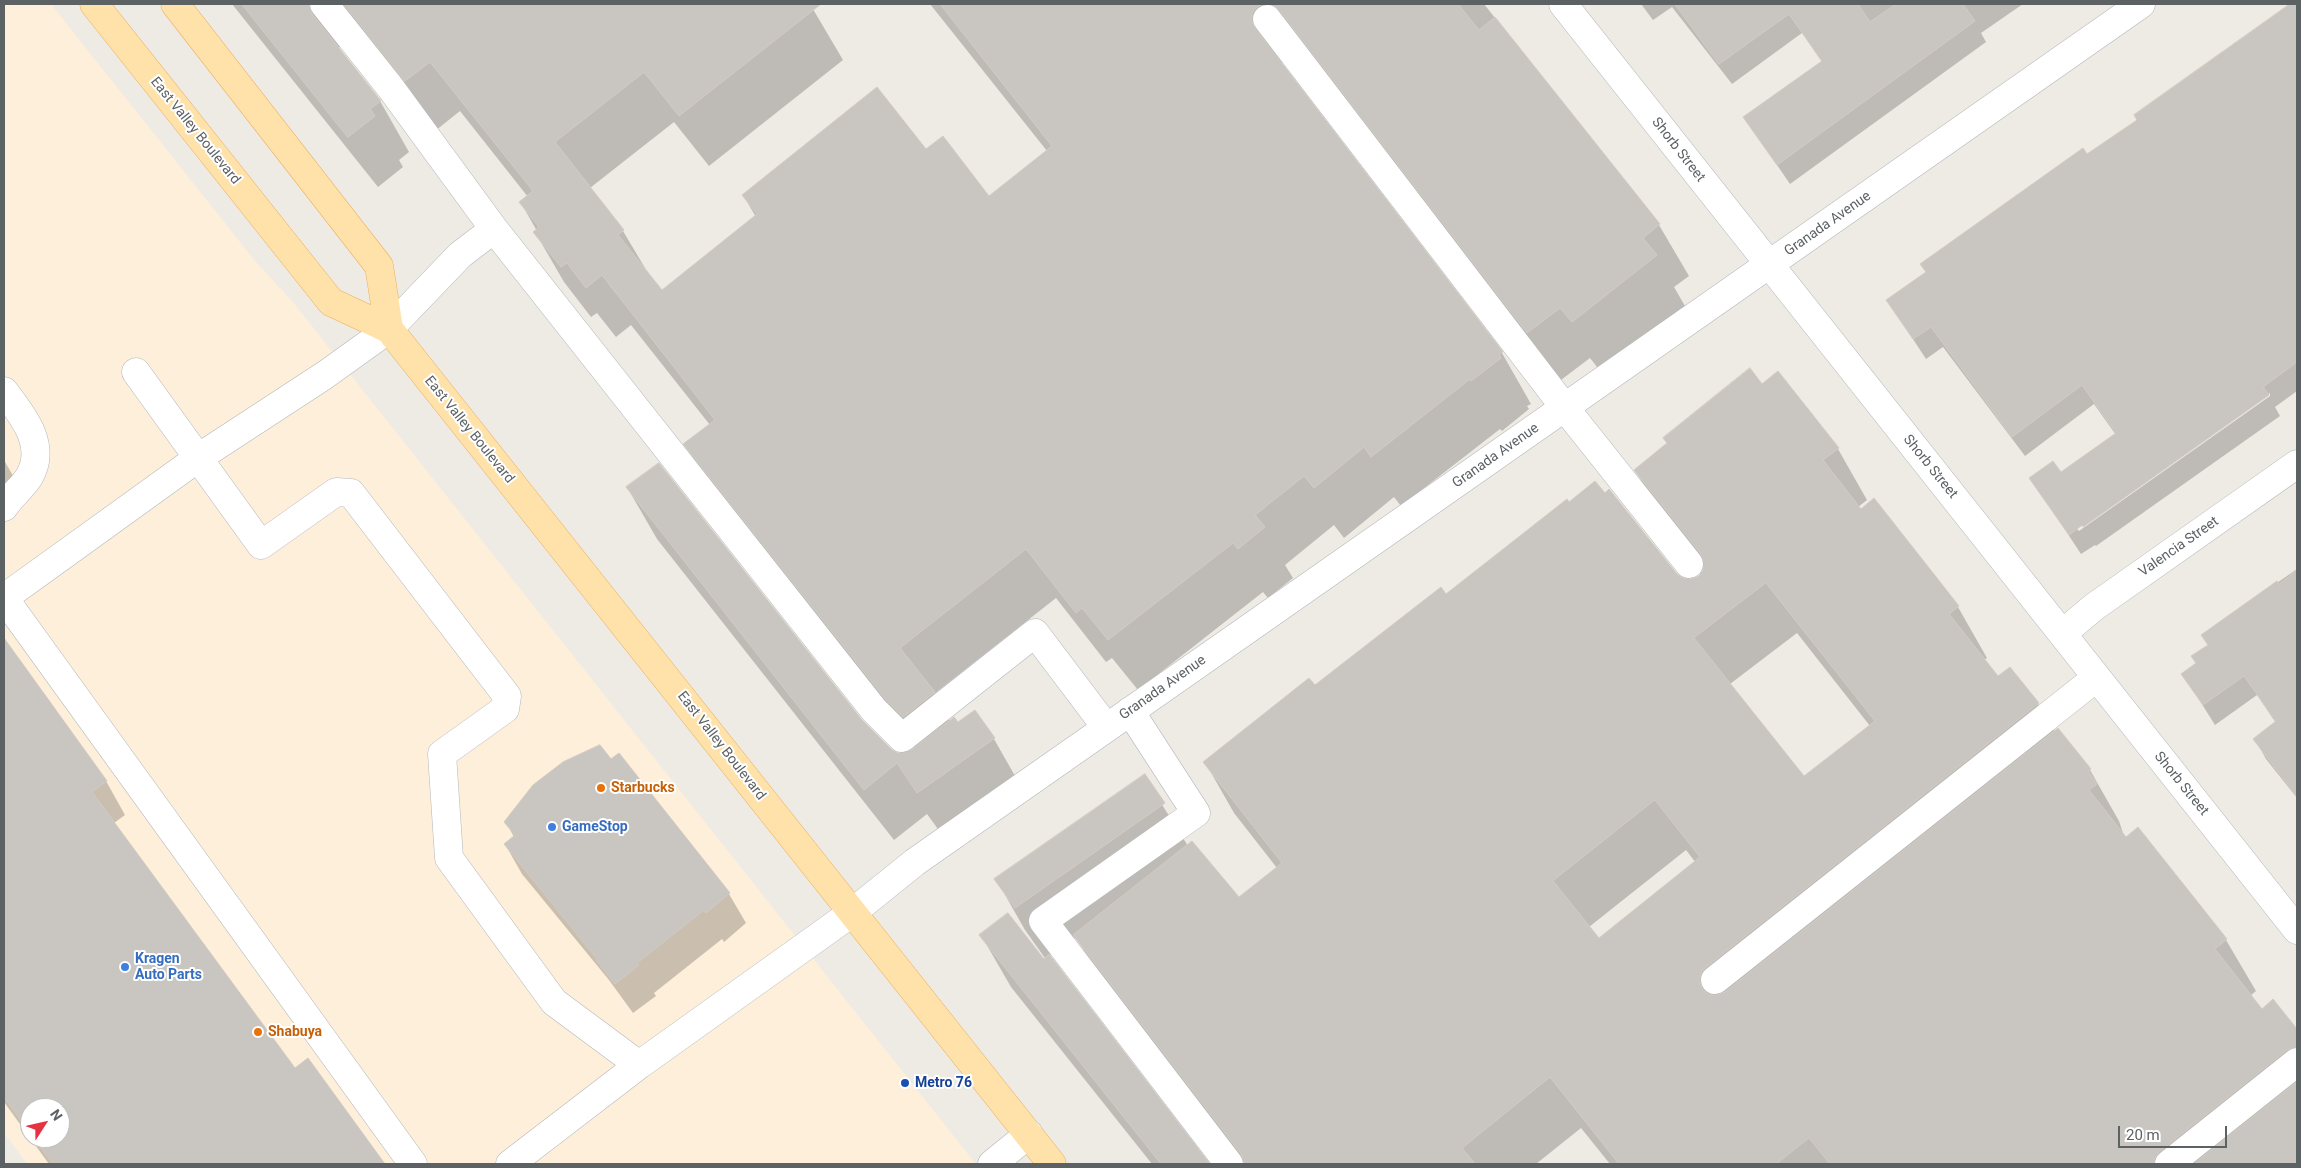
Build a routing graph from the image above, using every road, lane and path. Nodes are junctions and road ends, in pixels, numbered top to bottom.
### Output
1 (94, 4) edge
2 (175, 4) edge
3 (324, 4) edge
4 (1563, 4) edge
5 (2141, 4) edge
6 (1267, 19) dead end
7 (494, 229) junction
8 (1769, 264) junction
9 (389, 329) junction
10 (136, 372) dead end
11 (4, 391) edge
12 (1564, 408) junction
13 (198, 458) junction
14 (2297, 464) edge
15 (4, 507) edge
16 (1689, 564) dead end
17 (4, 598) edge
18 (2063, 633) junction
19 (2096, 678) junction
20 (1130, 711) junction
21 (1106, 727) junction
22 (853, 912) junction
23 (2297, 930) edge
24 (1715, 980) dead end
25 (2297, 1062) edge
26 (639, 1065) junction
27 (1029, 1134) junction
28 (412, 1164) edge
29 (510, 1164) edge
30 (992, 1164) edge
31 (1052, 1164) edge
32 (1229, 1164) edge
33 (2170, 1164) edge

1 - 9 main road, East Valley Boulevard
2 - 9 main road, East Valley Boulevard
3 - 7 street
4 - 8 street, Shorb Street
5 - 8 street, Granada Avenue
6 - 12 street
7 - 9 street
7 - 21 street
8 - 12 street, Granada Avenue
8 - 18 street, Shorb Street
9 - 13 street
9 - 22 main road, East Valley Boulevard
10 - 13 street
11 - 15 street
12 - 16 street
12 - 20 street, Granada Avenue
13 - 17 street
13 - 26 street
14 - 18 street, Valencia Street
17 - 28 street
18 - 19 street, Shorb Street
19 - 23 street, Shorb Street
19 - 24 street
20 - 21 street, Granada Avenue
20 - 32 street
21 - 22 street, Granada Avenue
22 - 26 street, Granada Avenue
22 - 27 main road, East Valley Boulevard
25 - 33 street
26 - 29 street, Granada Avenue
27 - 30 street
27 - 31 main road, East Valley Boulevard

